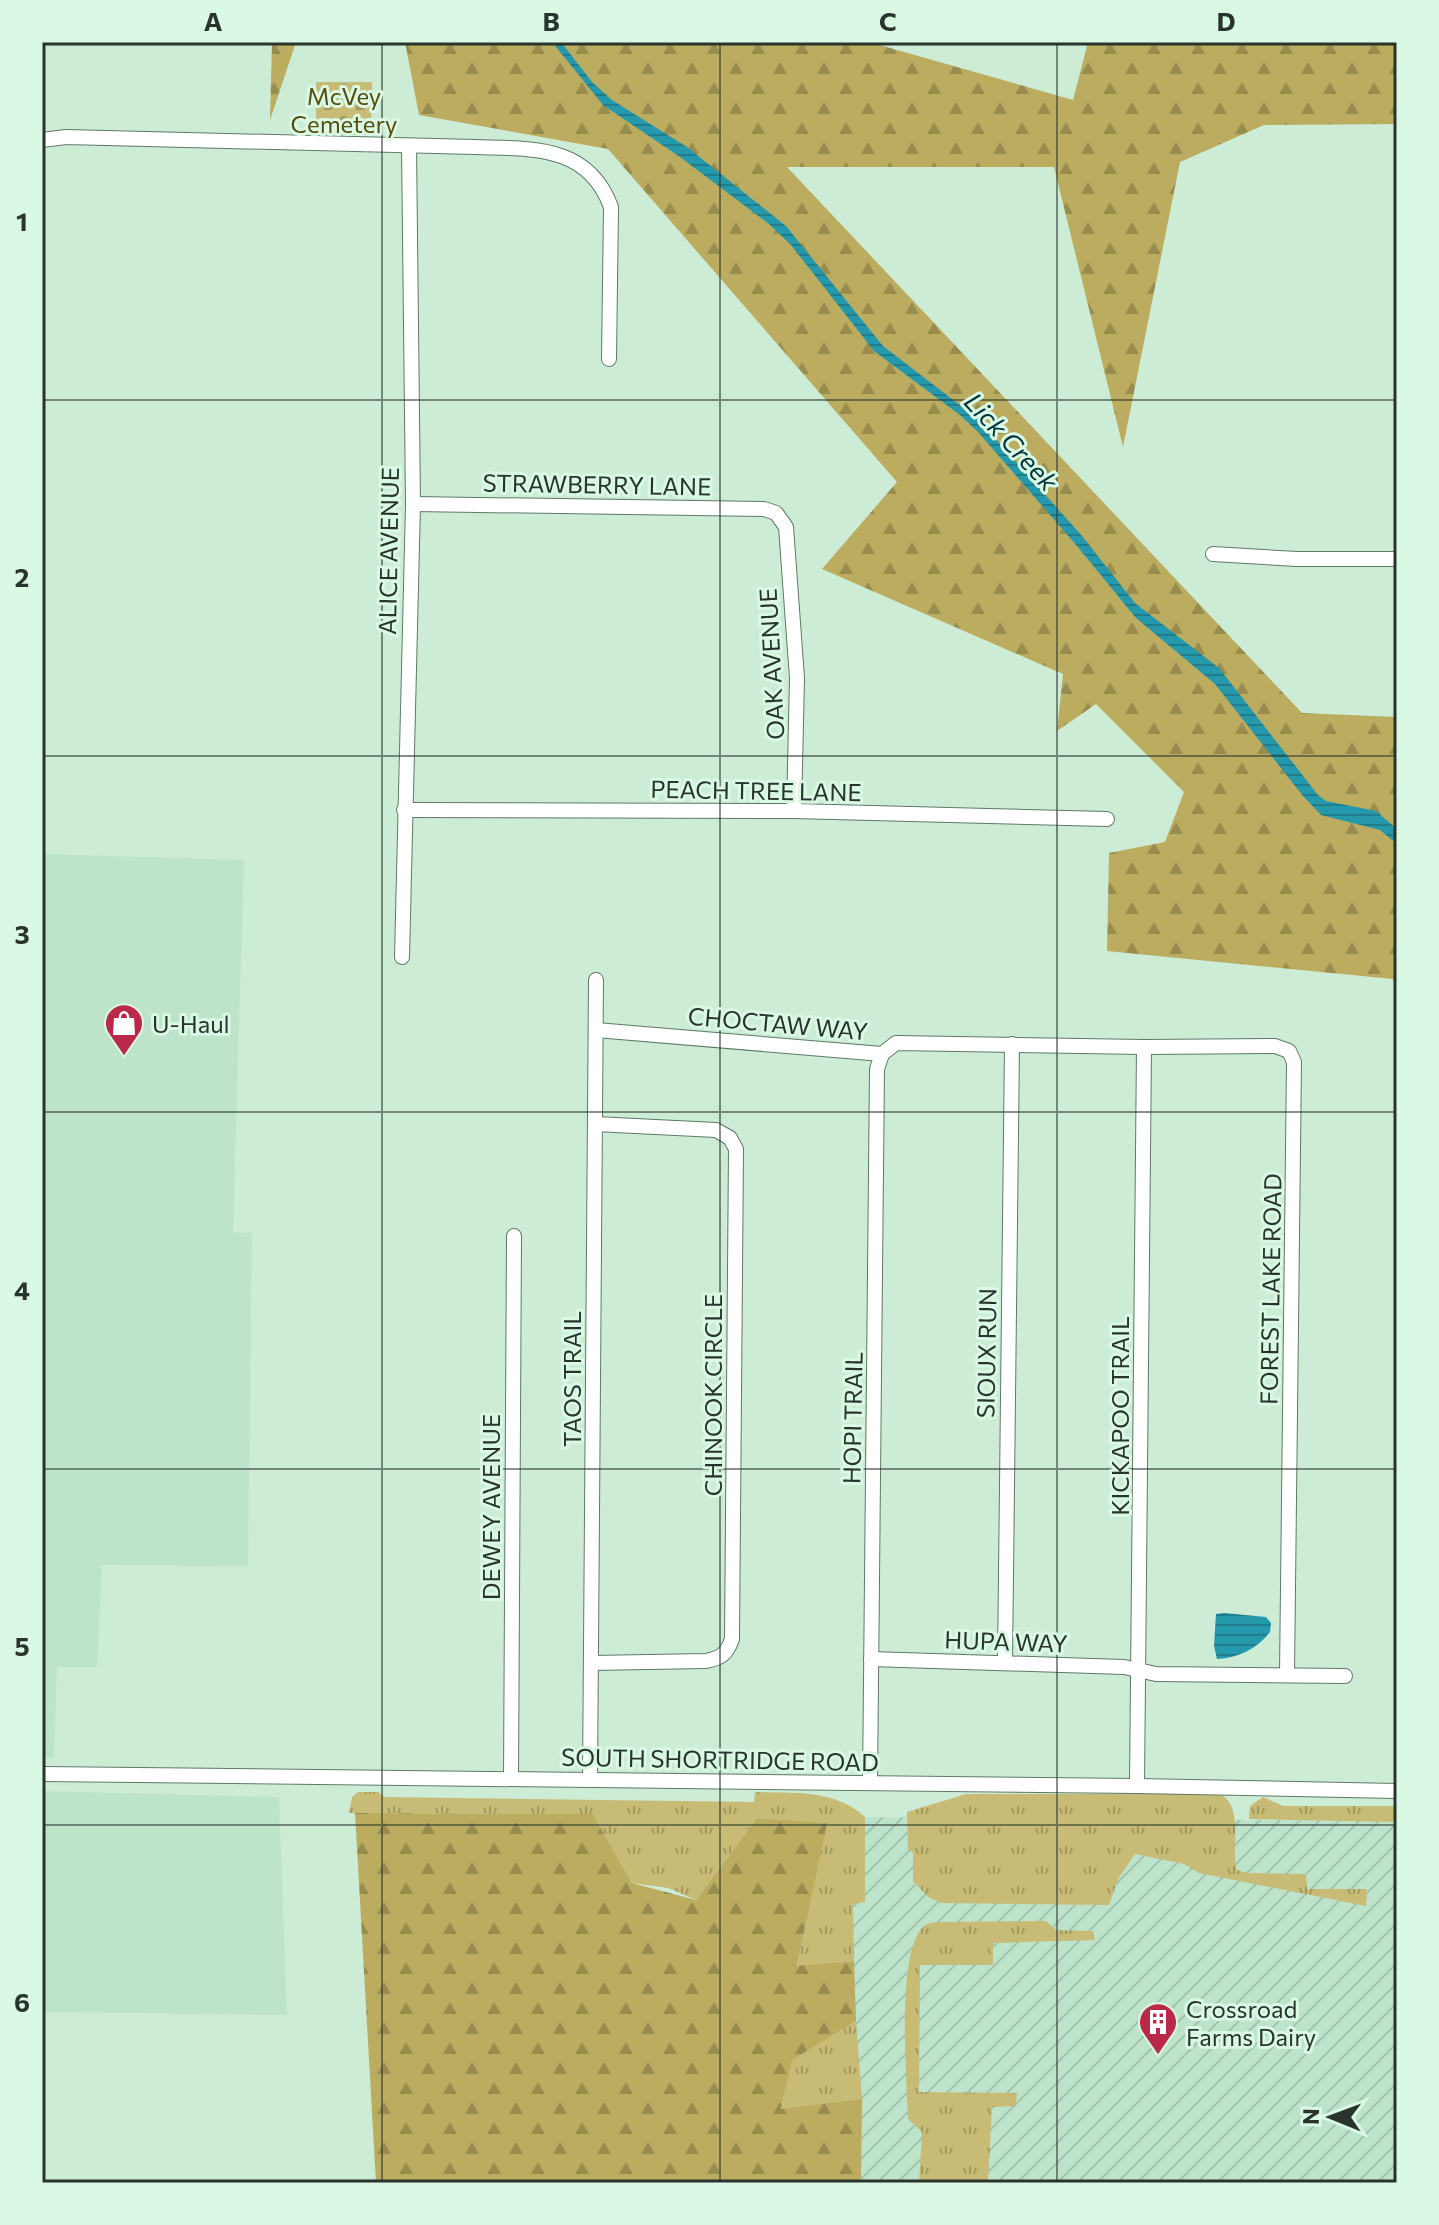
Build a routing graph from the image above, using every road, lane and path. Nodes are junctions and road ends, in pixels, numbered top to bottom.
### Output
1 (42, 140) edge
2 (409, 146) junction
3 (609, 359) dead end
4 (413, 504) junction
5 (779, 517) joint
6 (1213, 554) dead end
7 (1397, 559) edge
8 (404, 810) junction
9 (794, 811) junction
10 (1107, 819) dead end
11 (402, 957) dead end
12 (596, 980) dead end
13 (596, 1030) junction
14 (1012, 1044) junction
15 (1144, 1047) junction
16 (882, 1054) junction
17 (595, 1124) junction
18 (514, 1236) dead end
19 (871, 1659) junction
20 (591, 1663) junction
21 (1005, 1663) junction
22 (1138, 1671) junction
23 (1287, 1675) junction
24 (1345, 1676) dead end
25 (42, 1774) edge
26 (511, 1779) junction
27 (590, 1779) junction
28 (870, 1783) junction
29 (1137, 1786) junction
30 (1397, 1791) edge

1 - 2 street
2 - 3 street
2 - 4 street, ALICE AVENUE
4 - 5 street, STRAWBERRY LANE
4 - 8 street, ALICE AVENUE
5 - 9 street, OAK AVENUE
6 - 7 street
8 - 9 street, PEACH TREE LANE
8 - 11 street, ALICE AVENUE
9 - 10 street, PEACH TREE LANE
12 - 13 street, TAOS TRAIL
13 - 16 street, CHOCTAW WAY
13 - 17 street, TAOS TRAIL
14 - 15 street, CHOCTAW WAY
14 - 16 street, CHOCTAW WAY
14 - 21 street, SIOUX RUN
15 - 22 street, KICKAPOO TRAIL
15 - 23 street, FOREST LAKE ROAD
16 - 19 street, HOPI TRAIL
17 - 20 street, TAOS TRAIL
17 - 20 street, CHINOOK CIRCLE
18 - 26 street, DEWEY AVENUE
19 - 21 street, HUPA WAY
19 - 28 street, HOPI TRAIL
20 - 27 street, TAOS TRAIL
21 - 22 street, HUPA WAY
22 - 23 street
22 - 29 street, KICKAPOO TRAIL
23 - 24 street
25 - 26 street, SOUTH SHORTRIDGE ROAD
26 - 27 street, SOUTH SHORTRIDGE ROAD
27 - 28 street, SOUTH SHORTRIDGE ROAD
28 - 29 street, SOUTH SHORTRIDGE ROAD
29 - 30 street, SOUTH SHORTRIDGE ROAD

